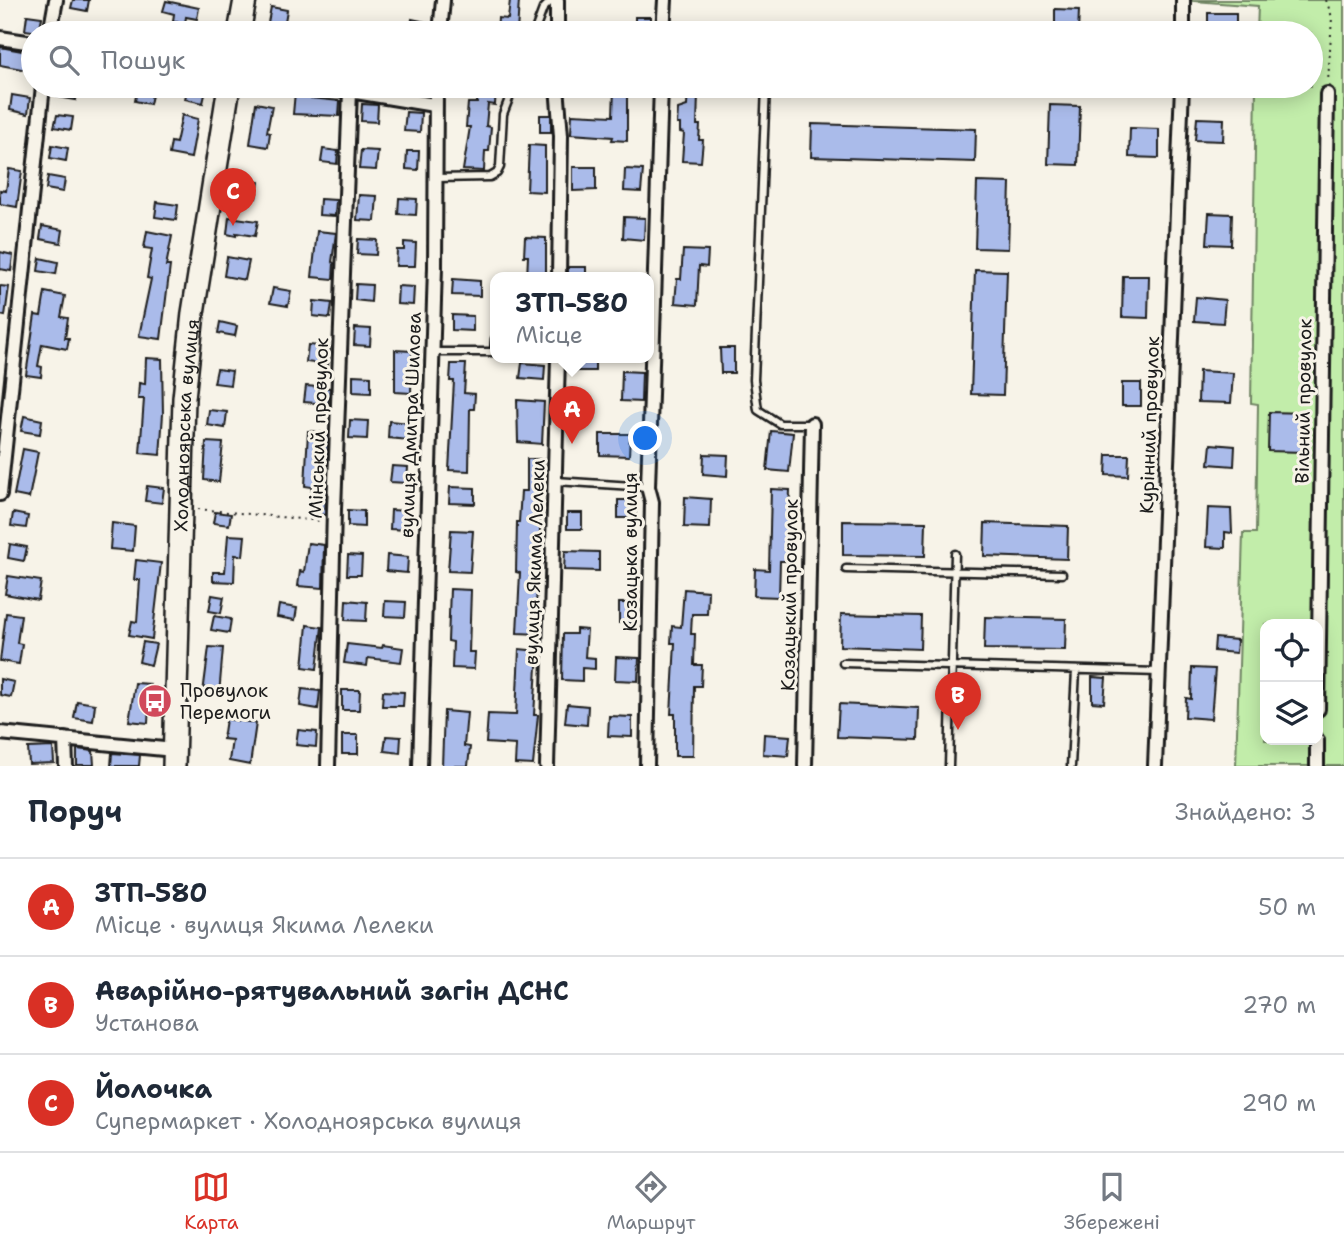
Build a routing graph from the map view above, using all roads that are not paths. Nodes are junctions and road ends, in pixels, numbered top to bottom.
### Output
1 (56, 0) edge
2 (245, 0) edge
3 (443, 0) edge
4 (554, 0) edge
5 (665, 0) edge
6 (1183, 0) edge
7 (52, 21) edge
8 (241, 21) edge
9 (441, 21) edge
10 (539, 21) edge
11 (556, 21) edge
12 (664, 21) edge
13 (1183, 21) edge
14 (0, 38) edge
15 (21, 41) edge
16 (1327, 94) road end
17 (42, 98) edge
18 (227, 98) edge
19 (350, 98) edge
20 (392, 98) edge
21 (435, 98) edge
22 (509, 98) edge
23 (558, 98) edge
24 (661, 98) edge
25 (766, 98) edge
26 (1182, 98) edge
27 (434, 105) junction
28 (435, 178) junction
29 (559, 272) edge
30 (654, 302) edge
31 (432, 352) junction
32 (490, 352) edge
33 (558, 363) edge
34 (652, 363) edge
35 (812, 424) joint
36 (556, 481) junction
37 (648, 487) junction
38 (0, 494) edge
39 (955, 554) dead end
40 (846, 569) dead end
41 (954, 572) junction
42 (1062, 574) dead end
43 (842, 663) dead end
44 (953, 667) junction
45 (1076, 671) junction
46 (1159, 672) junction
47 (1318, 682) edge
48 (0, 733) edge
49 (65, 739) junction
50 (1317, 745) edge
51 (174, 758) edge
52 (66, 766) edge
53 (328, 766) edge
54 (420, 766) edge
55 (547, 766) edge
56 (647, 766) edge
57 (805, 766) edge
58 (949, 766) edge
59 (1071, 766) edge
60 (1155, 766) edge
61 (1317, 766) edge

1 - 7 street
2 - 8 main road
3 - 9 street
4 - 10 lane
4 - 11 street
5 - 12 street
6 - 13 street
14 - 15 street
16 - 47 street, Вільний провулок
17 - 38 street
18 - 51 main road, Холодноярська вулиця
19 - 53 street, Мінський провулок
20 - 27 street
21 - 27 street, вулиця Дмитра Шилова
22 - 28 lane
23 - 29 street
24 - 30 street, Козацька вулиця
25 - 35 lane
26 - 46 street, Курінний провулок
27 - 28 street, вулиця Дмитра Шилова
28 - 31 street, вулиця Дмитра Шилова
31 - 32 lane
31 - 54 street, вулиця Дмитра Шилова
33 - 36 street, вулиця Якима Лелеки
34 - 37 street, Козацька вулиця
35 - 57 street, Козацький провулок
36 - 37 lane
36 - 55 street, вулиця Якима Лелеки
37 - 56 street, Козацька вулиця
39 - 41 lane
40 - 41 lane
41 - 42 lane
41 - 44 lane
43 - 44 lane
44 - 45 lane
44 - 58 lane
45 - 46 lane
45 - 59 lane
46 - 60 street, Курінний провулок
48 - 49 street
49 - 51 street
49 - 52 street
50 - 61 street

